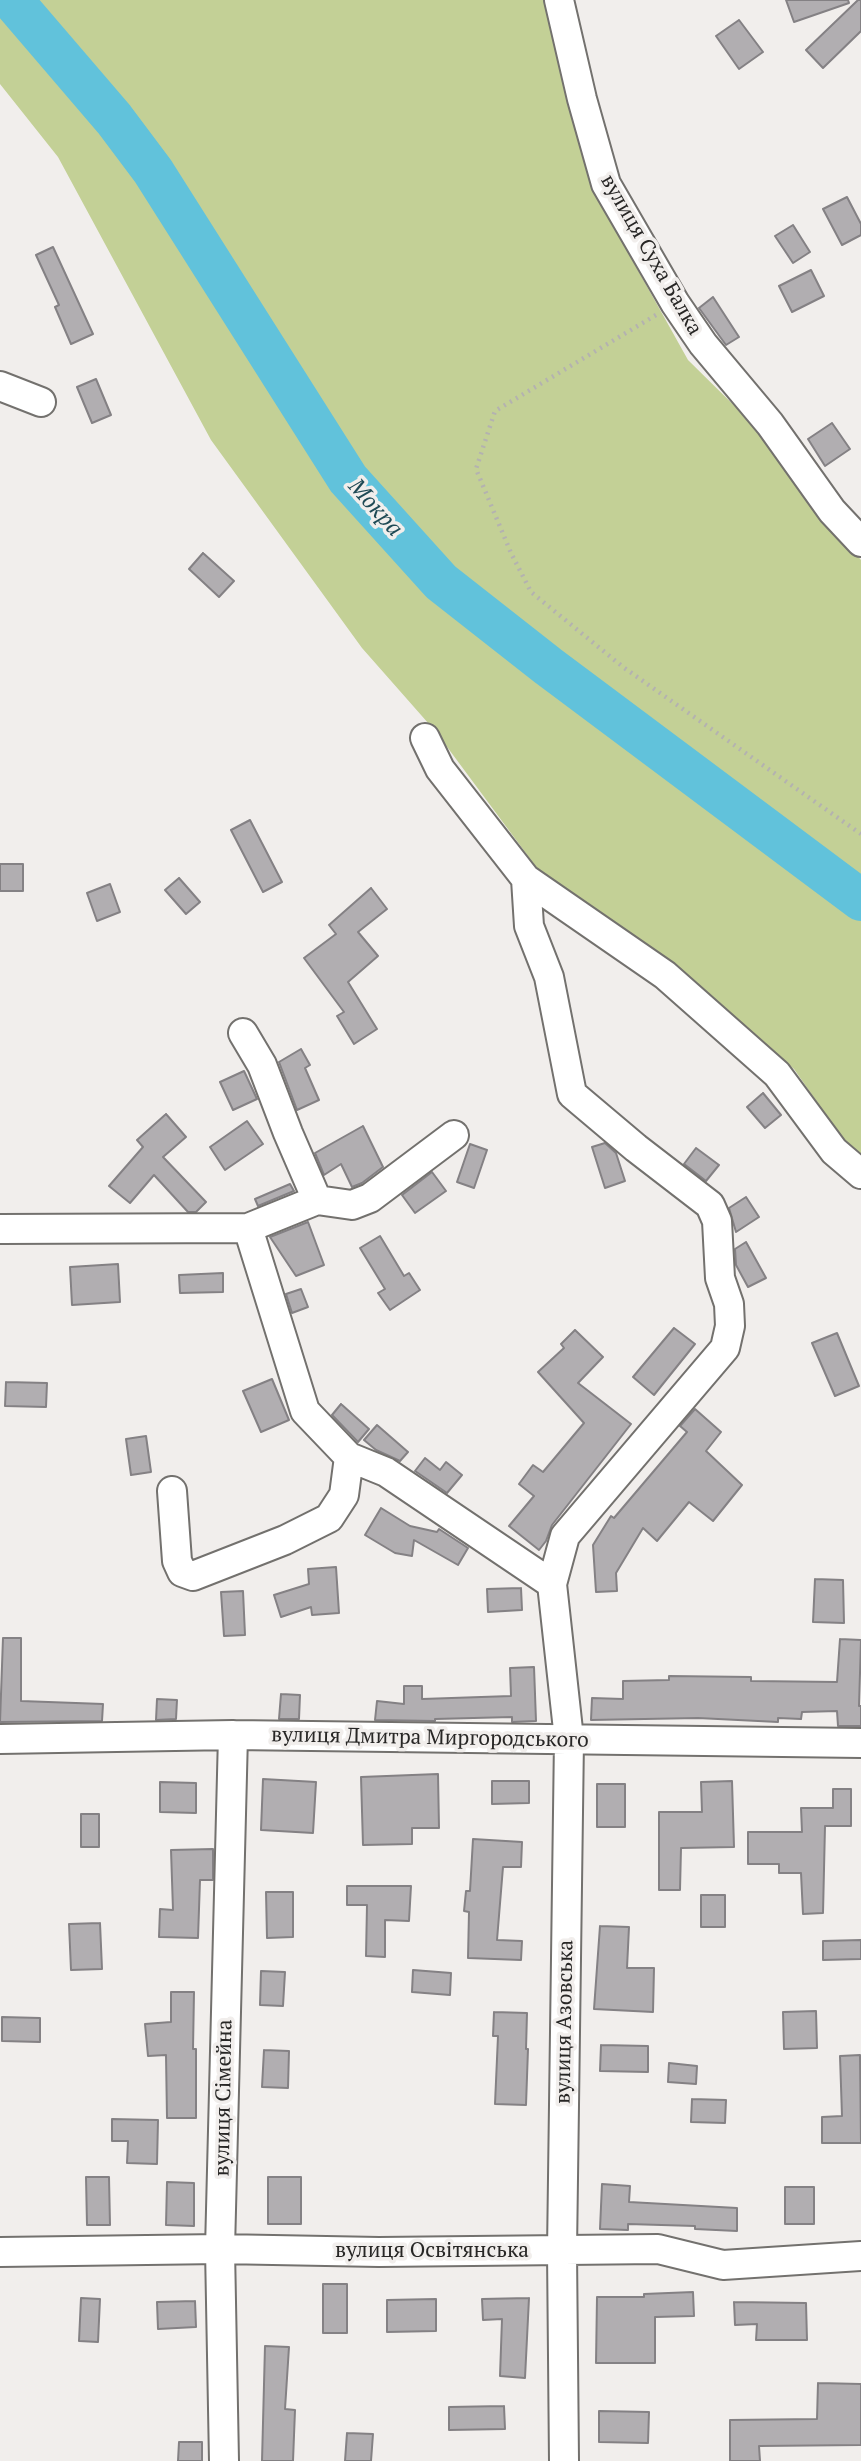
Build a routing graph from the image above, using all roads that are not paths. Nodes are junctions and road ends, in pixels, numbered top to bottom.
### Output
1 (559, 0) edge
2 (0, 386) edge
3 (41, 402) dead end
4 (861, 542) edge
5 (425, 738) dead end
6 (526, 879) junction
7 (243, 1033) dead end
8 (454, 1135) dead end
9 (861, 1174) edge
10 (317, 1200) junction
11 (248, 1228) junction
12 (0, 1229) edge
13 (349, 1457) junction
14 (172, 1491) dead end
15 (552, 1584) junction
16 (233, 1735) junction
17 (0, 1739) edge
18 (569, 1739) junction
19 (861, 1743) edge
20 (220, 2249) junction
21 (562, 2251) junction
22 (0, 2252) edge
23 (861, 2256) edge
24 (224, 2461) edge
25 (564, 2461) edge

1 - 4 street, вулиця Суха Балка
2 - 3 street
5 - 6 street
6 - 9 street
6 - 15 street
7 - 10 street
8 - 10 street
10 - 11 street
11 - 12 street
11 - 13 street
13 - 14 street
13 - 15 street
15 - 18 street, вулиця Азовська
16 - 17 street, вулиця Дмитра Миргородського
16 - 18 street, вулиця Дмитра Миргородського
16 - 20 street, вулиця Сімейна
18 - 19 street, вулиця Дмитра Миргородського
18 - 21 street, вулиця Азовська
20 - 21 street, вулиця Освітянська
20 - 22 street, вулиця Освітянська
20 - 24 street, вулиця Сімейна
21 - 23 street, вулиця Освітянська
21 - 25 street, вулиця Азовська

